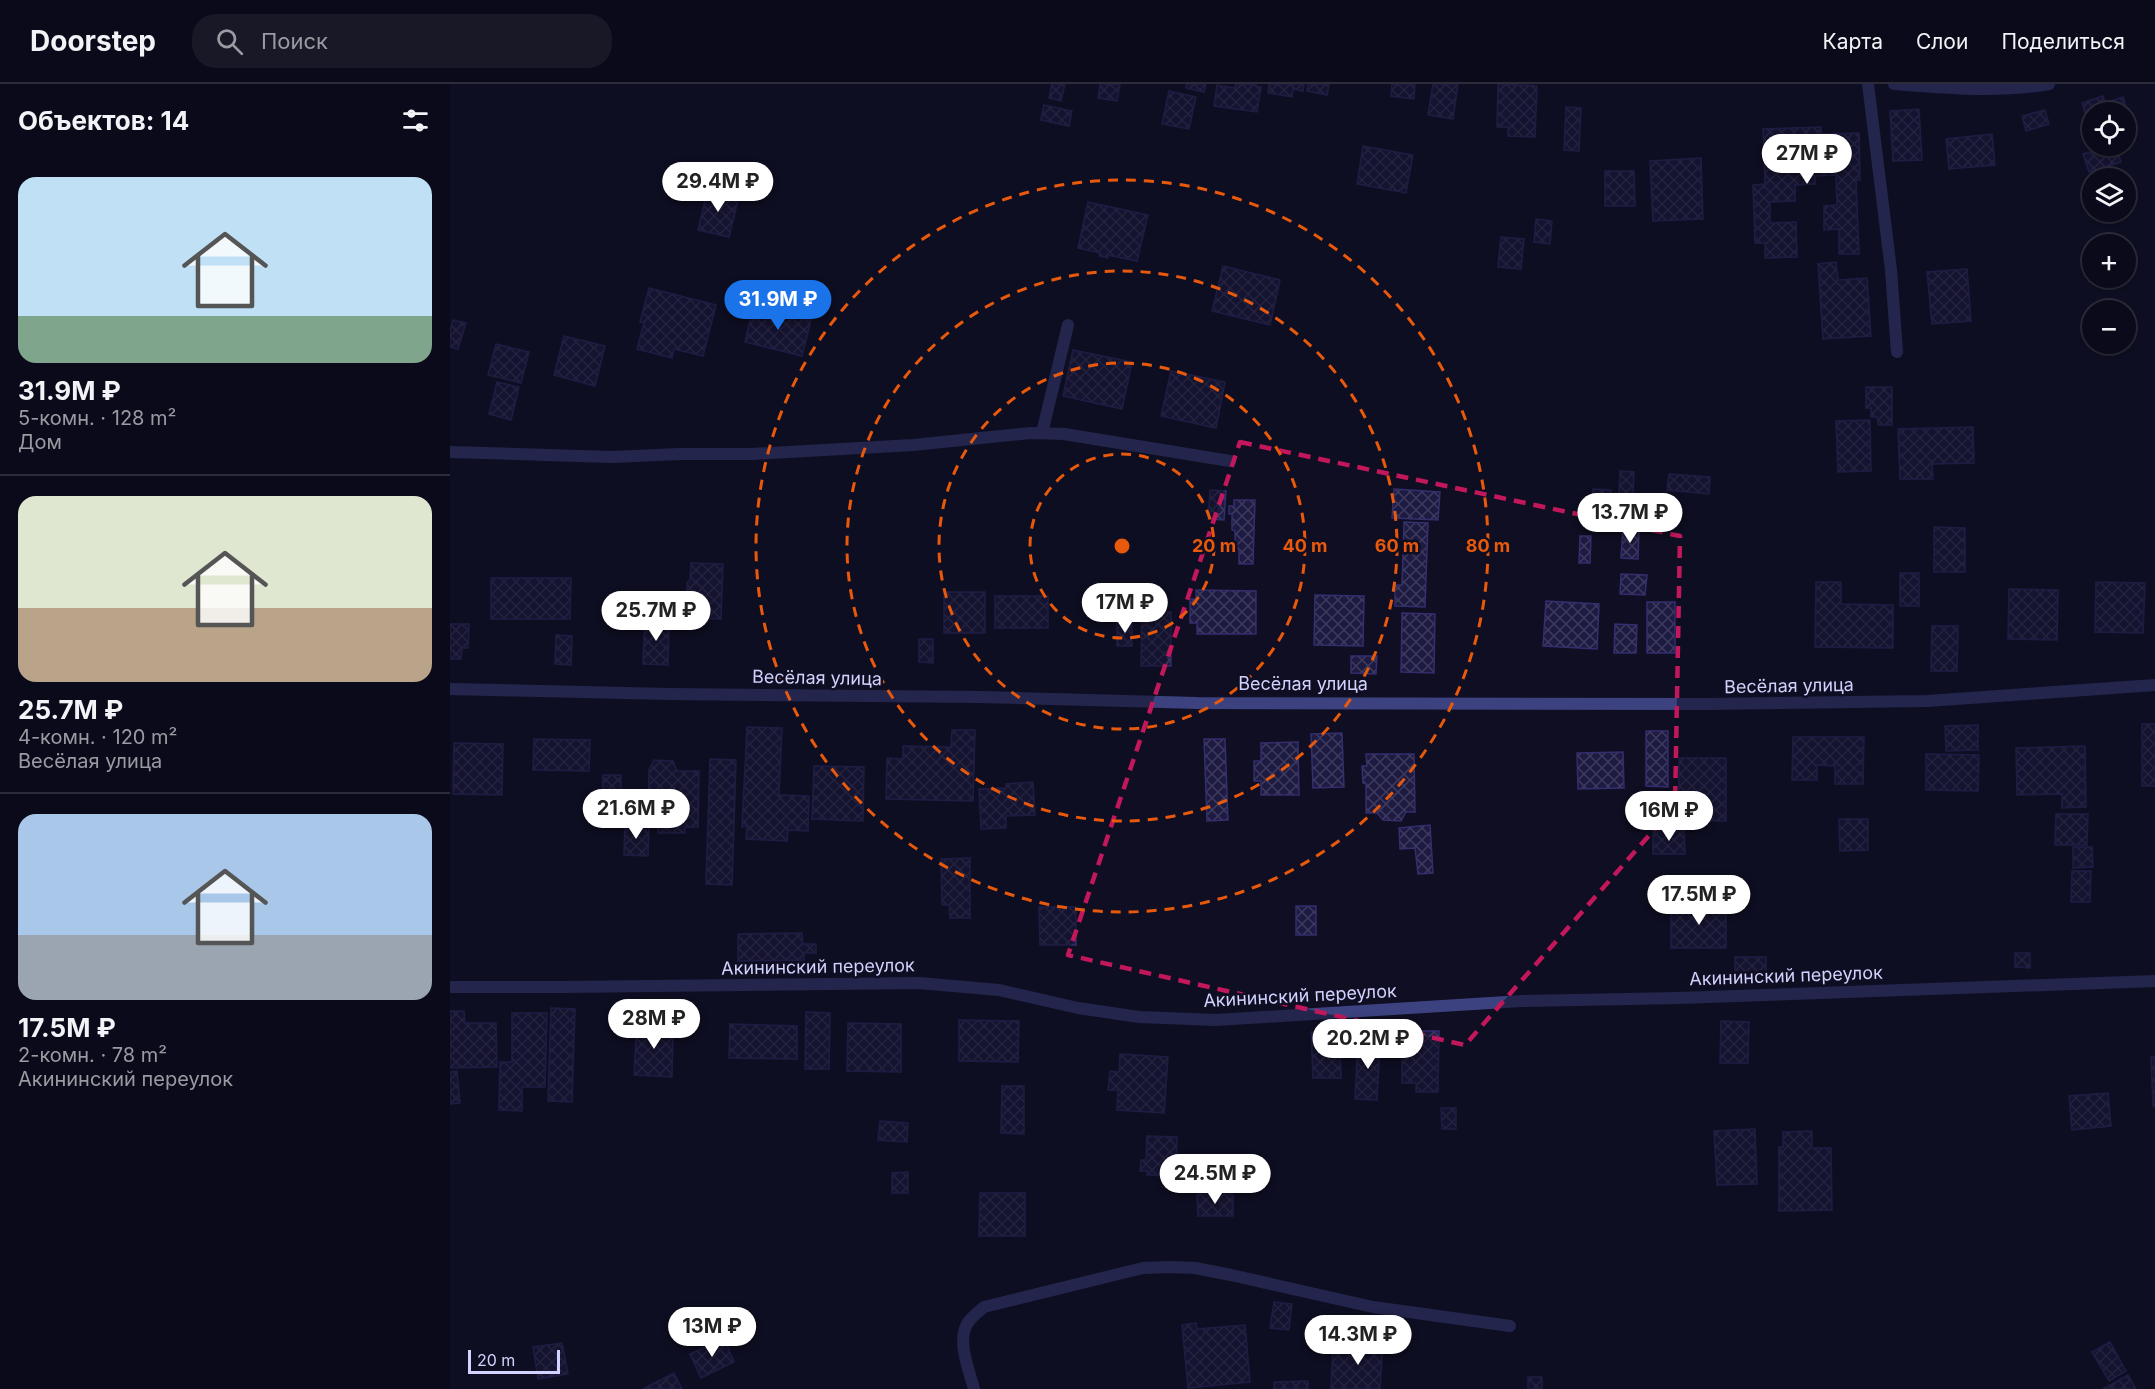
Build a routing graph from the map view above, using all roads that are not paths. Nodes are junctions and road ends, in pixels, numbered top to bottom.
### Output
1 (1868, 84) edge
2 (1894, 84) edge
3 (2049, 84) edge
4 (1068, 325) dead end
5 (1898, 352) dead end
6 (1042, 433) junction
7 (450, 452) edge
8 (1230, 460) dead end
9 (2155, 685) edge
10 (450, 689) edge
11 (2155, 981) edge
12 (450, 987) edge
13 (1510, 1326) dead end
14 (974, 1389) edge

1 - 5 street
2 - 3 street
4 - 6 street
6 - 7 street
6 - 8 street
9 - 10 street, Весёлая улица
11 - 12 street, Акининский переулок
13 - 14 street

